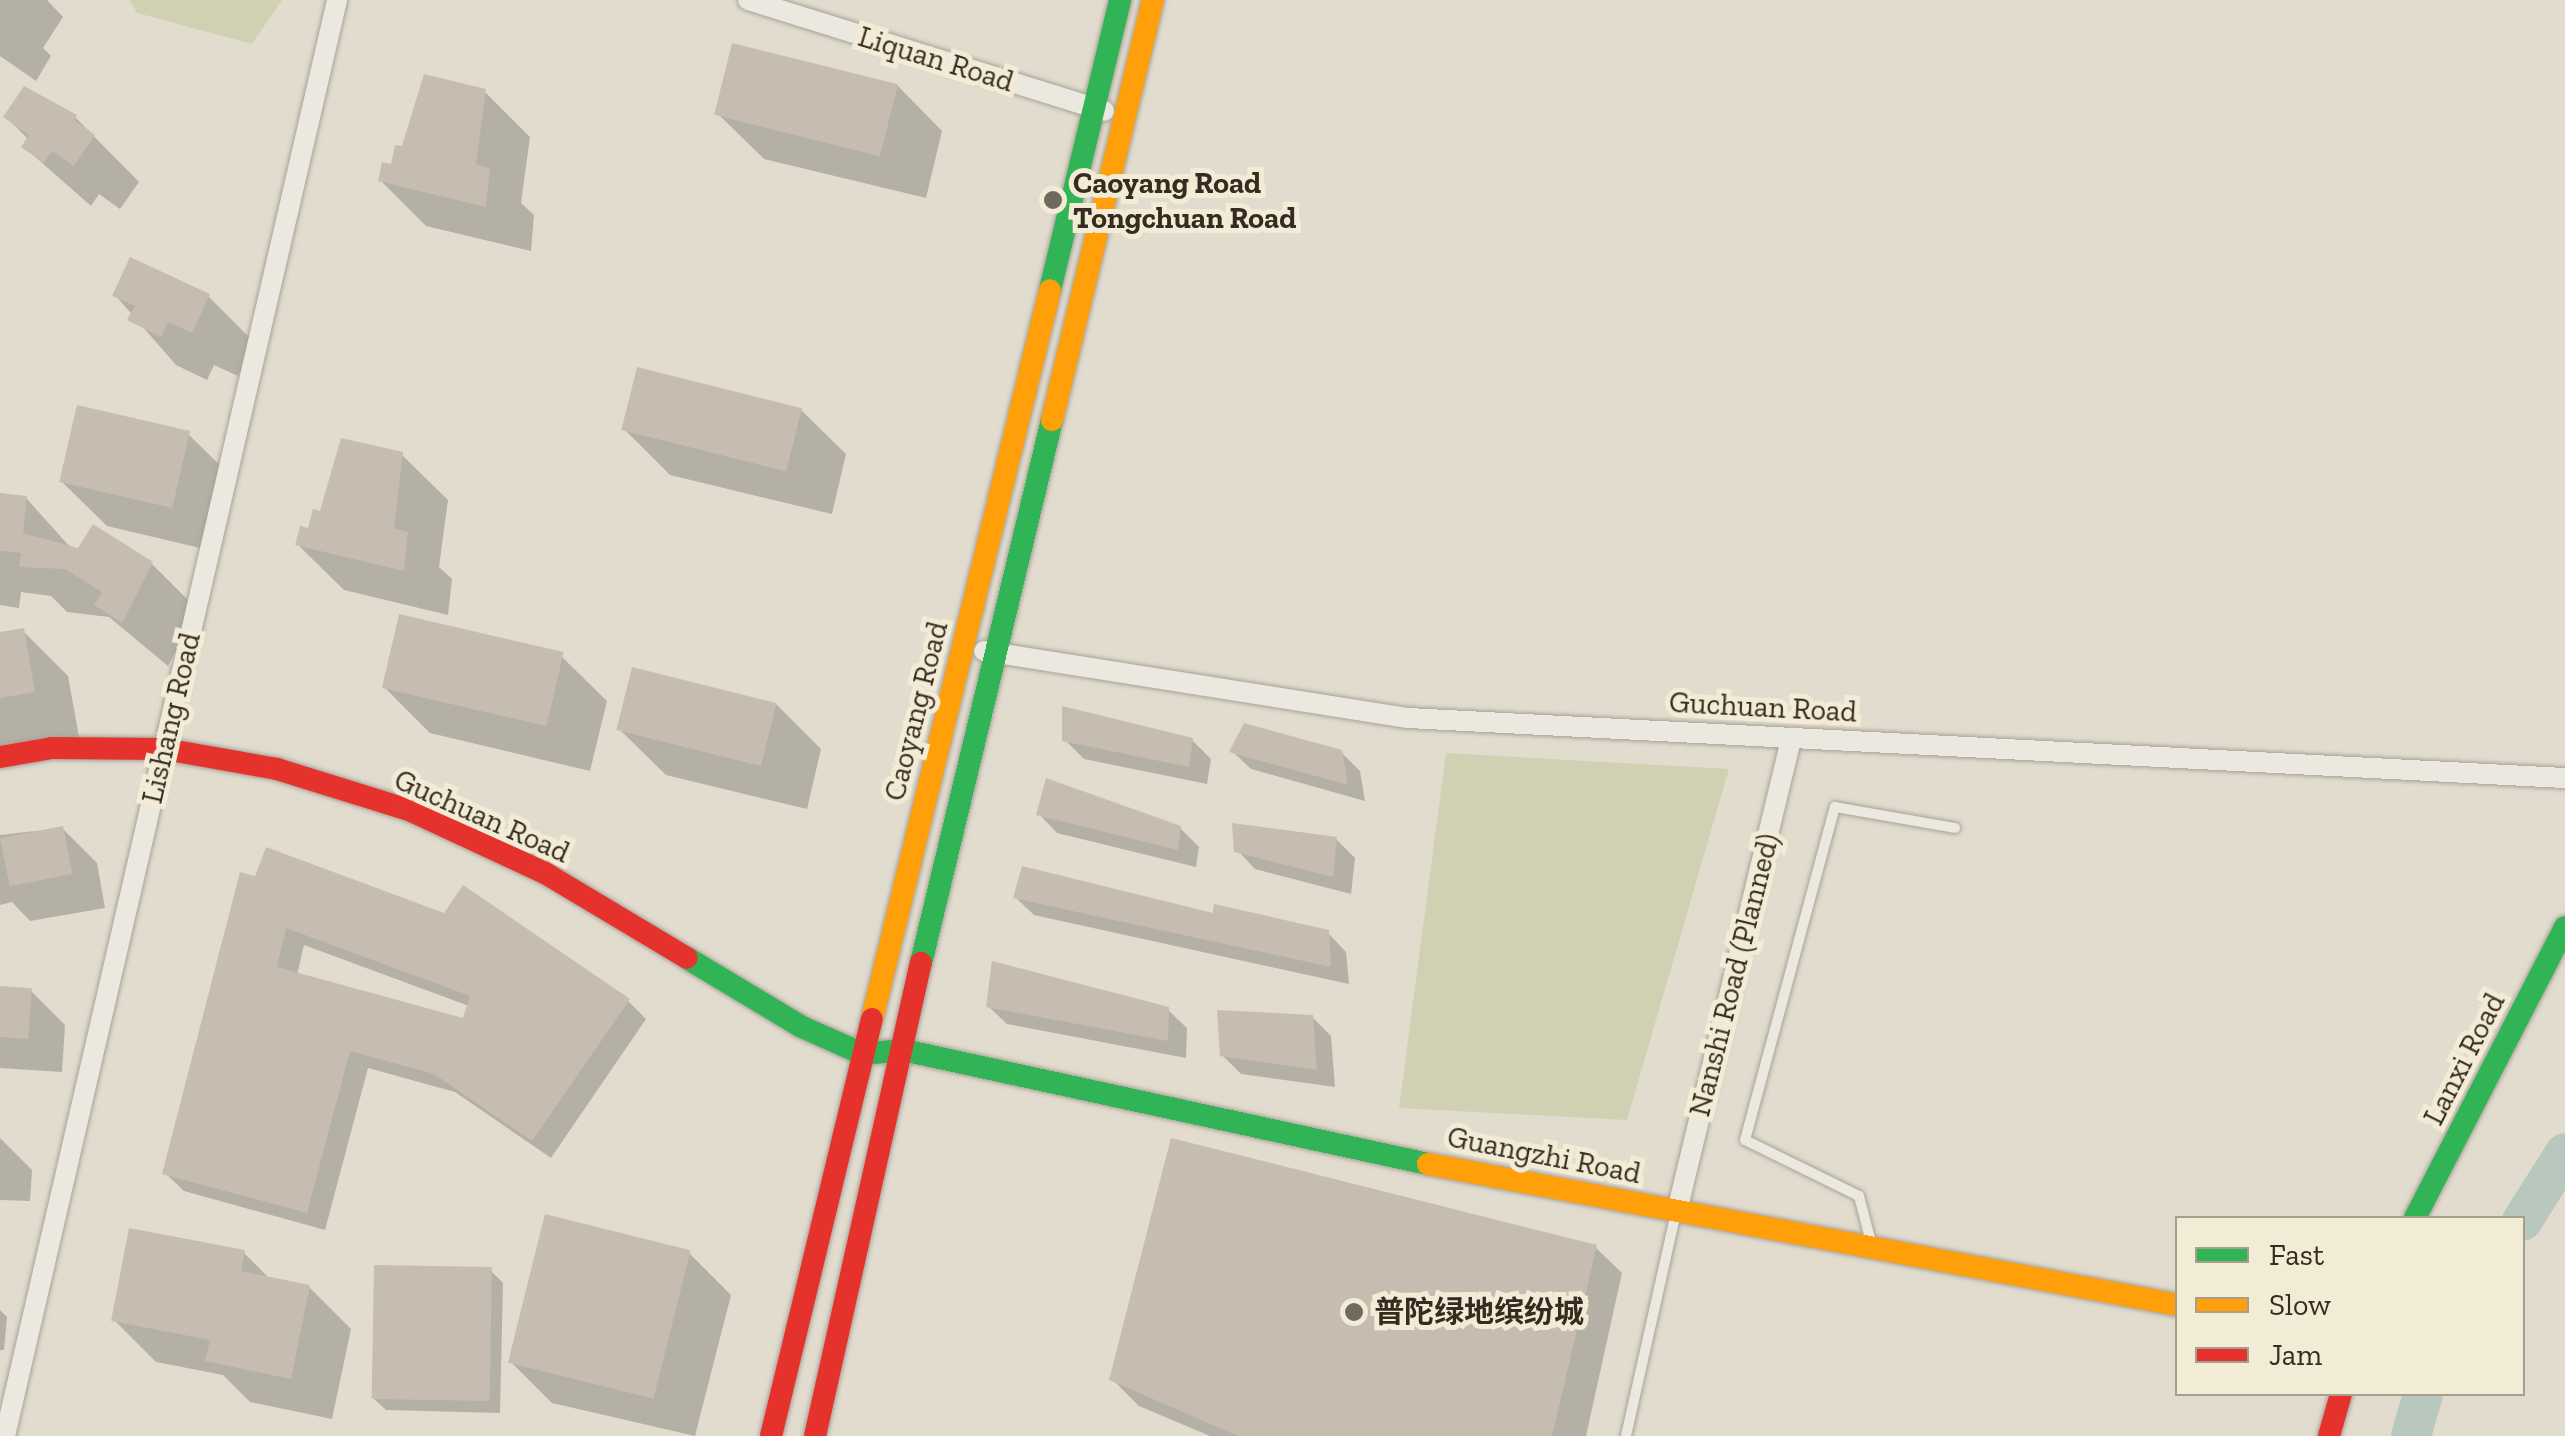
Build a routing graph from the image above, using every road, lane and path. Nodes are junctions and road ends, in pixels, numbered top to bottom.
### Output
1 (336, 0) edge
2 (748, 0) edge
3 (1120, 0) edge
4 (1153, 0) edge
5 (1094, 108) junction
6 (1125, 116) junction
7 (962, 647) junction
8 (994, 654) junction
9 (1791, 738) junction
10 (164, 749) junction
11 (0, 757) edge
12 (2565, 778) edge
13 (1955, 828) dead end
14 (2565, 927) edge
15 (902, 1050) junction
16 (864, 1054) junction
17 (1676, 1211) junction
18 (2417, 1216) edge
19 (1872, 1247) junction
20 (2175, 1304) edge
21 (2339, 1396) edge
22 (5, 1436) edge
23 (771, 1436) edge
24 (815, 1436) edge
25 (1626, 1436) edge
26 (2329, 1436) edge

1 - 10 street, Lishang Road
2 - 5 street, Liquan Road
3 - 5 main road, Caoyang Road
4 - 6 main road, Caoyang Road
5 - 6 street, Liquan Road
5 - 7 main road, Caoyang Road
6 - 8 main road, Caoyang Road
7 - 8 street, Guchuan Road
7 - 16 main road, Caoyang Road
8 - 9 street, Guchuan Road
8 - 15 main road, Caoyang Road
9 - 12 street, Guchuan Road
9 - 17 street, Nanshi Road (Planned)
10 - 11 main road, Guchuan Road
10 - 16 main road, Guchuan Road
10 - 22 street, Lishang Road
13 - 19 lane
14 - 18 main road, Lanxi Road
15 - 16 main road, Guchuan Road
15 - 17 main road, Guangzhi Road
15 - 24 main road, Caoyang Road
16 - 23 main road, Caoyang Road
17 - 19 main road, Guangzhi Road
17 - 25 lane
19 - 20 main road, Guangzhi Road
21 - 26 main road

